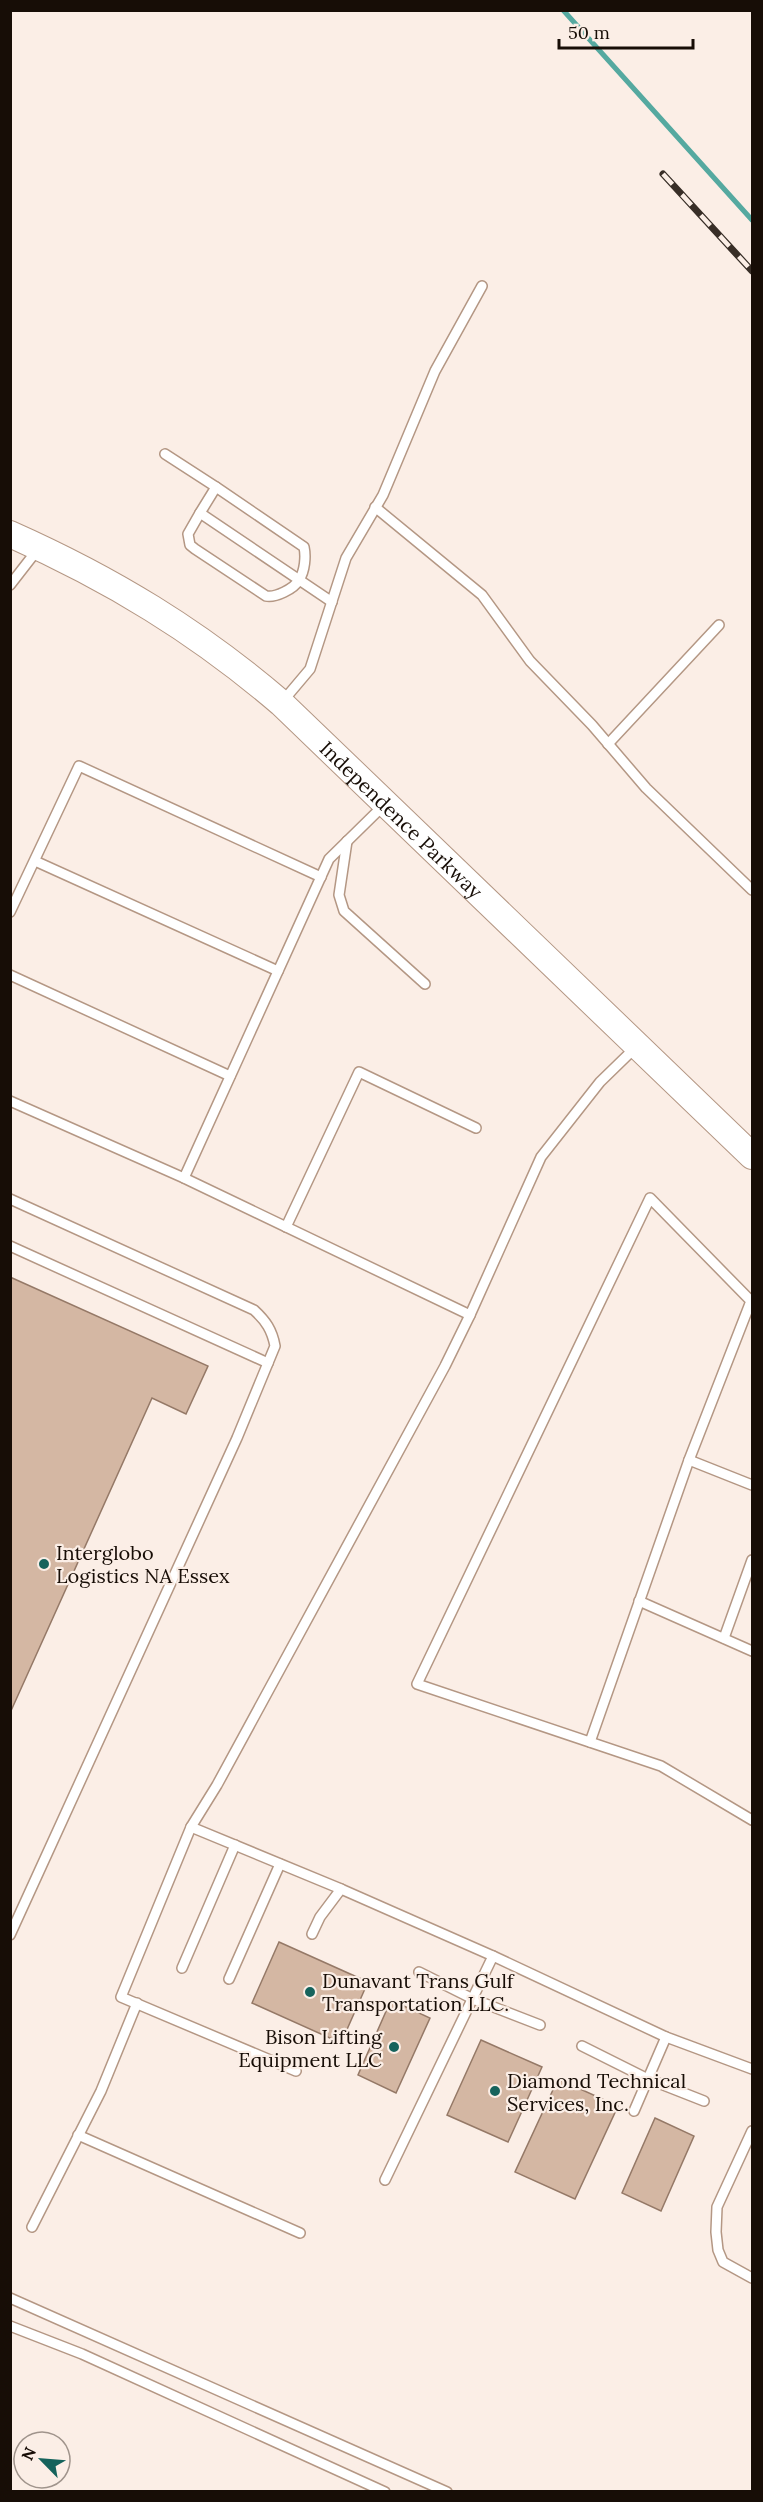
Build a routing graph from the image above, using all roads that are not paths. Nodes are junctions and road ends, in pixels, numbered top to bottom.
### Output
1 (482, 286) dead end
2 (165, 454) dead end
3 (216, 487) junction
4 (375, 507) junction
5 (200, 513) junction
6 (10, 534) edge
7 (40, 547) junction
8 (299, 580) junction
9 (10, 585) edge
10 (332, 602) junction
11 (719, 625) dead end
12 (281, 703) junction
13 (608, 744) junction
14 (386, 803) junction
15 (347, 841) junction
16 (35, 861) junction
17 (321, 877) junction
18 (753, 890) edge
19 (10, 912) edge
20 (278, 971) junction
21 (10, 975) edge
22 (425, 984) dead end
23 (638, 1045) junction
24 (230, 1076) junction
25 (10, 1101) edge
26 (476, 1128) dead end
27 (751, 1150) edge
28 (184, 1178) junction
29 (10, 1199) edge
30 (286, 1227) junction
31 (10, 1246) edge
32 (470, 1314) junction
33 (268, 1363) junction
34 (689, 1460) junction
35 (753, 1485) edge
36 (753, 1560) edge
37 (639, 1601) junction
38 (724, 1638) junction
39 (753, 1651) edge
40 (590, 1742) junction
41 (753, 1820) edge
42 (191, 1827) junction
43 (235, 1845) junction
44 (280, 1864) junction
45 (341, 1889) junction
46 (10, 1935) edge
47 (312, 1935) dead end
48 (493, 1956) junction
49 (182, 1968) dead end
50 (419, 1972) dead end
51 (229, 1979) dead end
52 (473, 1999) junction
53 (137, 2003) junction
54 (540, 2025) dead end
55 (666, 2037) junction
56 (582, 2046) dead end
57 (753, 2069) edge
58 (296, 2072) dead end
59 (648, 2079) junction
60 (704, 2101) dead end
61 (634, 2111) dead end
62 (753, 2131) edge
63 (78, 2135) junction
64 (385, 2180) dead end
65 (32, 2228) dead end
66 (300, 2233) dead end
67 (753, 2278) edge
68 (10, 2298) edge
69 (10, 2325) edge
70 (385, 2492) edge
71 (447, 2492) edge

1 - 4 lane
2 - 3 lane
3 - 5 lane
3 - 8 lane
4 - 10 lane
4 - 13 lane
5 - 8 lane
5 - 8 lane
6 - 7 main road, Independence Parkway
7 - 9 lane
7 - 12 main road, Independence Parkway
8 - 10 lane
10 - 12 lane
11 - 13 lane
12 - 14 main road, Independence Parkway
13 - 18 lane
14 - 15 lane
14 - 23 main road, Independence Parkway
15 - 17 lane
15 - 22 lane
16 - 17 lane
16 - 19 lane
16 - 20 lane
17 - 20 lane
20 - 24 lane
21 - 24 lane
23 - 27 main road, Independence Parkway
23 - 32 lane
24 - 28 lane
25 - 28 lane
26 - 30 lane
28 - 30 lane
29 - 33 lane
30 - 32 lane
31 - 33 lane
32 - 42 lane
33 - 46 lane
34 - 35 lane
34 - 37 lane
34 - 40 lane
36 - 38 lane
37 - 38 lane
37 - 40 lane
38 - 39 lane
40 - 41 lane
42 - 43 lane
42 - 53 lane
43 - 44 lane
43 - 49 lane
44 - 45 lane
44 - 51 lane
45 - 47 lane
45 - 48 lane
48 - 52 lane
48 - 55 lane
50 - 52 lane
52 - 54 lane
52 - 64 lane
53 - 58 lane
53 - 63 lane
55 - 57 lane
55 - 59 lane
56 - 59 lane
59 - 60 lane
59 - 61 lane
62 - 67 lane
63 - 65 lane
63 - 66 lane
68 - 71 lane
69 - 70 lane

